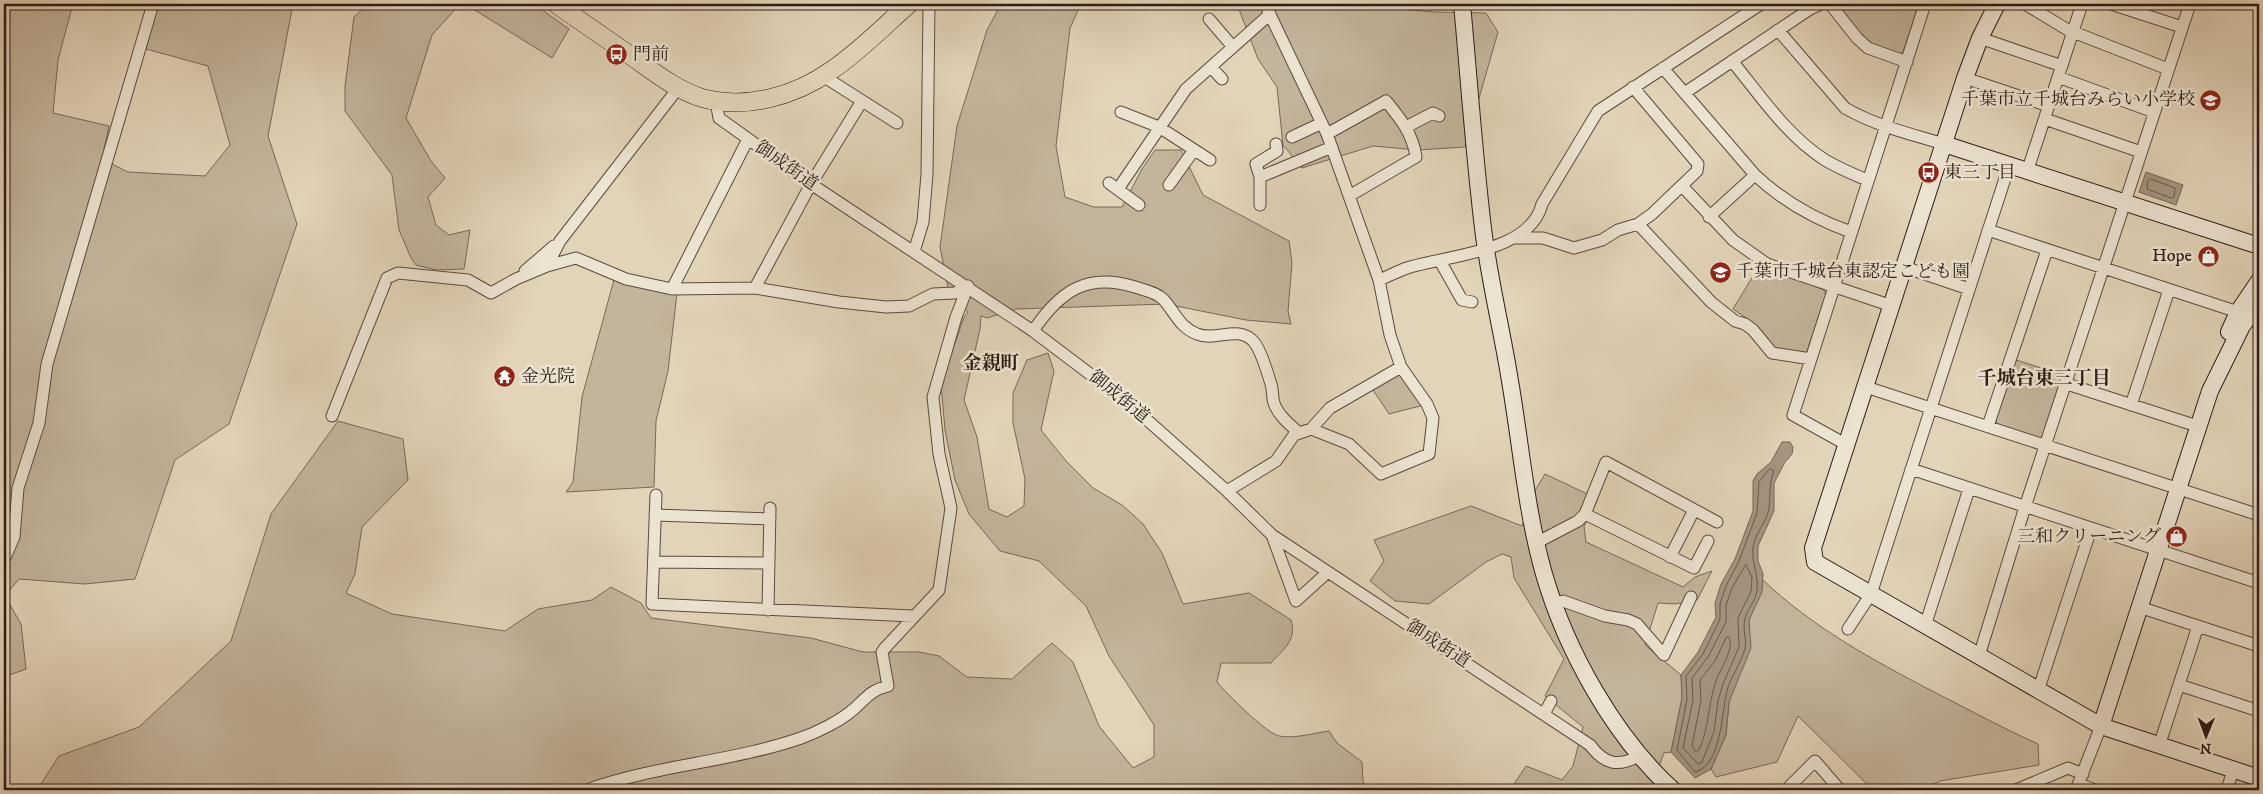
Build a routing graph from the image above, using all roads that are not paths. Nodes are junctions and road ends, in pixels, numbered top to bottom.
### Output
1 (152, 4) edge
2 (556, 4) edge
3 (909, 4) edge
4 (929, 4) edge
5 (1462, 4) edge
6 (1760, 4) edge
7 (1821, 4) edge
8 (1830, 4) edge
9 (1926, 4) edge
10 (1997, 4) edge
11 (2025, 4) edge
12 (2082, 4) edge
13 (2111, 4) edge
14 (2190, 4) edge
15 (1809, 6) edge
16 (1268, 9) edge
17 (1209, 19) dead end
18 (2182, 27) junction
19 (1778, 30) junction
20 (2073, 32) junction
21 (1980, 38) junction
22 (1233, 47) junction
23 (1732, 61) junction
24 (1907, 62) junction
25 (2062, 66) junction
26 (1211, 67) junction
27 (1663, 68) junction
28 (2168, 68) junction
29 (824, 76) junction
30 (1964, 78) junction
31 (2058, 78) junction
32 (1222, 79) dead end
33 (678, 87) junction
34 (1634, 87) junction
35 (1686, 92) junction
36 (716, 101) junction
37 (862, 101) junction
38 (2049, 106) junction
39 (1121, 112) dead end
40 (2154, 112) junction
41 (1439, 116) dead end
42 (2044, 119) junction
43 (897, 123) dead end
44 (1886, 126) junction
45 (1159, 127) junction
46 (1406, 127) junction
47 (1325, 128) junction
48 (1292, 137) dead end
49 (748, 139) junction
50 (1276, 144) dead end
51 (1944, 144) junction
52 (1332, 147) junction
53 (1194, 150) junction
54 (2141, 152) junction
55 (1210, 160) dead end
56 (2009, 166) junction
57 (2027, 172) junction
58 (1755, 175) junction
59 (1260, 177) junction
60 (1867, 180) junction
61 (810, 184) junction
62 (1169, 185) dead end
63 (1682, 186) junction
64 (1349, 196) junction
65 (2125, 203) junction
66 (1139, 205) dead end
67 (1260, 205) dead end
68 (1709, 217) junction
69 (1638, 224) junction
70 (1988, 230) junction
71 (1851, 232) junction
72 (1512, 238) junction
73 (560, 241) junction
74 (2259, 246) edge
75 (1487, 248) junction
76 (2047, 250) junction
77 (914, 252) junction
78 (1440, 262) junction
79 (547, 266) junction
80 (1904, 267) junction
81 (2105, 268) junction
82 (516, 279) junction
83 (1379, 280) junction
84 (2259, 281) edge
85 (968, 286) junction
86 (755, 288) junction
87 (1834, 288) junction
88 (672, 289) junction
89 (1969, 289) junction
90 (2169, 290) junction
91 (1472, 302) dead end
92 (2259, 303) edge
93 (1892, 306) junction
94 (2238, 312) junction
95 (1034, 331) junction
96 (1811, 359) junction
97 (1401, 367) junction
98 (2066, 384) junction
99 (1866, 387) junction
100 (2210, 391) junction
101 (2131, 405) junction
102 (1931, 408) junction
103 (332, 416) dead end
104 (1988, 426) junction
105 (2197, 426) junction
106 (1311, 429) junction
107 (1298, 432) junction
108 (1847, 445) junction
109 (2046, 447) junction
110 (1911, 469) junction
111 (1969, 489) junction
112 (2177, 489) junction
113 (1227, 491) junction
114 (656, 496) dead end
115 (2025, 507) junction
116 (1694, 510) junction
117 (1585, 514) junction
118 (655, 515) junction
119 (2259, 515) edge
120 (1717, 522) dead end
121 (2091, 529) junction
122 (1272, 535) junction
123 (1708, 541) dead end
124 (1536, 543) junction
125 (2158, 550) junction
126 (1670, 557) junction
127 (4, 560) edge
128 (654, 562) junction
129 (769, 563) junction
130 (1328, 572) junction
131 (2259, 582) edge
132 (1871, 594) junction
133 (1691, 597) dead end
134 (1554, 605) junction
135 (2139, 607) junction
136 (768, 610) junction
137 (913, 616) junction
138 (1924, 626) junction
139 (2198, 626) junction
140 (1848, 629) dead end
141 (2259, 646) edge
142 (1979, 656) junction
143 (2179, 685) junction
144 (2038, 691) junction
145 (1551, 701) dead end
146 (2259, 711) edge
147 (1544, 714) junction
148 (2101, 726) junction
149 (2159, 746) junction
150 (1639, 756) junction
151 (2233, 770) junction
152 (2259, 778) edge
153 (2079, 783) edge
154 (587, 790) edge
155 (1673, 790) edge
156 (1786, 790) edge
157 (1840, 790) edge
158 (2016, 790) edge
159 (2095, 790) edge
160 (2227, 790) edge

1 - 127 street
2 - 33 main road
3 - 29 main road
4 - 77 street
5 - 75 street
6 - 27 street
7 - 15 street
8 - 24 street
9 - 24 street
10 - 21 street
11 - 20 street
12 - 20 street
13 - 18 street
14 - 18 street
15 - 19 street
16 - 22 street
16 - 47 street
17 - 22 street
18 - 28 street
19 - 23 street
19 - 44 street
20 - 25 street
20 - 28 street
21 - 25 street
21 - 30 street
22 - 26 street
23 - 35 street
23 - 60 street
24 - 44 street
25 - 31 street
26 - 32 street
26 - 45 street
27 - 34 street
27 - 35 street
28 - 40 street
29 - 36 main road
29 - 37 street
30 - 38 street
30 - 51 street
31 - 38 street
31 - 40 street
33 - 36 main road
33 - 73 street
34 - 63 street
34 - 72 street
35 - 58 street
36 - 49 street, 御成街道
37 - 43 street
37 - 61 street
38 - 42 street
39 - 45 street
40 - 54 street
41 - 46 street
42 - 54 street
42 - 57 street
44 - 51 street
44 - 60 street
45 - 53 street
45 - 66 street
46 - 47 street
46 - 64 street
47 - 48 street
47 - 52 street
49 - 61 street, 御成街道
49 - 88 street
50 - 59 street
51 - 56 street
51 - 80 street
52 - 59 street
52 - 64 street
53 - 55 street
53 - 62 street
54 - 65 street
56 - 57 street
56 - 70 street
57 - 65 street
58 - 68 street
58 - 71 street
59 - 67 street
60 - 71 street
61 - 77 street, 御成街道
61 - 86 street
63 - 68 street
63 - 69 street
64 - 83 street
65 - 74 street
65 - 81 street
68 - 87 street
69 - 72 street
69 - 96 street
70 - 76 street
70 - 89 street
71 - 87 street
72 - 75 street
73 - 79 street
73 - 82 street
75 - 78 street
75 - 124 street
76 - 81 street
76 - 104 street
77 - 85 street, 御成街道
78 - 83 street
78 - 91 street
79 - 82 street
79 - 88 street
80 - 89 street
80 - 93 street
81 - 90 street
81 - 98 street
82 - 103 street
83 - 97 street
84 - 94 street
85 - 86 street
85 - 95 street, 御成街道
85 - 137 street
86 - 88 street
87 - 93 street
87 - 96 street
89 - 102 street
90 - 94 street
90 - 101 street
92 - 100 street
93 - 99 street
94 - 100 street
95 - 107 street
95 - 113 street, 御成街道
96 - 108 street
97 - 106 street
97 - 106 street
98 - 101 street
98 - 109 street
99 - 102 street
99 - 108 street
100 - 105 street
101 - 105 street
102 - 104 street
102 - 110 street
104 - 109 street
105 - 112 street
106 - 107 street
107 - 113 street
108 - 132 street
109 - 112 street
109 - 115 street
110 - 111 street
110 - 132 street
111 - 115 street
111 - 138 street
112 - 119 street
112 - 125 street
113 - 122 street, 御成街道
114 - 118 street
115 - 121 street
115 - 142 street
116 - 117 street
116 - 120 street
116 - 126 street
117 - 124 street
117 - 126 street
118 - 128 street
118 - 129 street
121 - 125 street
121 - 144 street
122 - 130 street, 御成街道
122 - 130 street
123 - 126 street
124 - 134 street
125 - 131 street
125 - 135 street
128 - 129 street
128 - 136 street
129 - 136 street
130 - 147 street, 御成街道
132 - 138 street
132 - 140 street
133 - 134 street
134 - 150 street
135 - 139 street
135 - 148 street
136 - 137 street
137 - 154 street
138 - 142 street
139 - 141 street
139 - 143 street
142 - 144 street
143 - 146 street
143 - 149 street
144 - 148 street
145 - 147 street
147 - 150 street, 御成街道
148 - 149 street
148 - 153 street
149 - 151 street
150 - 155 street
151 - 152 street
151 - 160 street
153 - 158 street
153 - 159 street
156 - 157 street

